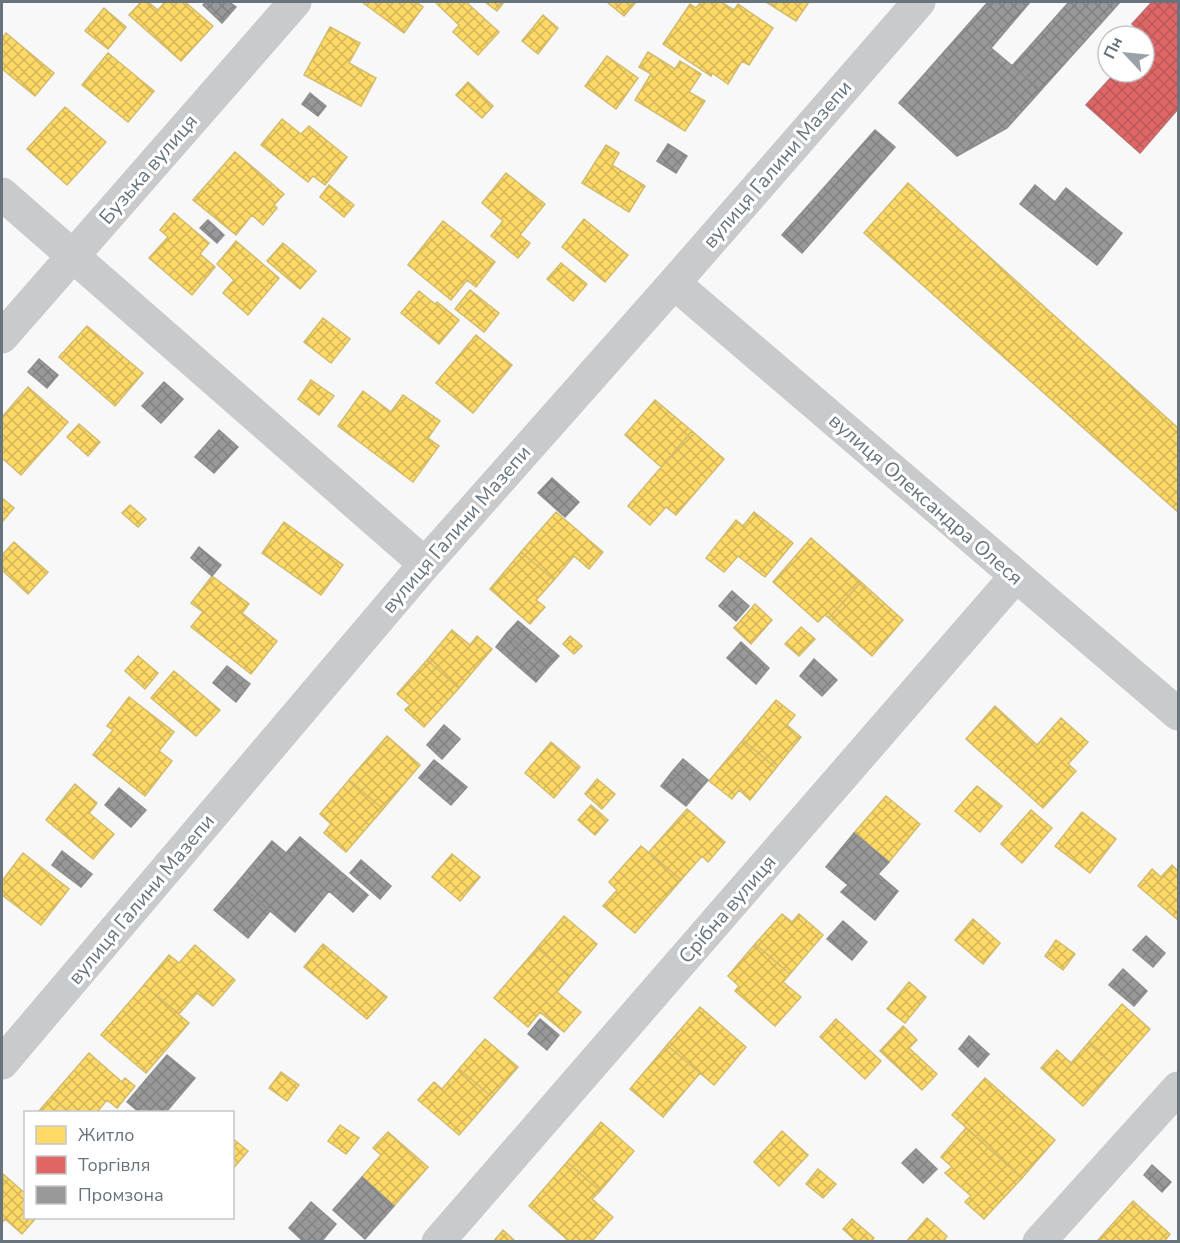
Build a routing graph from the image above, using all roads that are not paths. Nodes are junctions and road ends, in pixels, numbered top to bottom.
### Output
1 (295, 2) edge
2 (919, 2) edge
3 (2, 194) edge
4 (72, 255) junction
5 (674, 283) junction
6 (2, 337) edge
7 (424, 564) junction
8 (1016, 576) junction
9 (1179, 714) edge
10 (2, 1063) edge
11 (1179, 1088) edge
12 (438, 1242) edge
13 (1039, 1242) edge

1 - 4 street, Бузька вулиця
2 - 5 street, вулиця Галини Мазепи
3 - 4 street
4 - 6 street, Бузька вулиця
4 - 7 street
5 - 7 street, вулиця Галини Мазепи
5 - 8 street, вулиця Олександра Олеся
7 - 10 street, вулиця Галини Мазепи
8 - 9 street, вулиця Олександра Олеся
8 - 12 street, Срібна вулиця
11 - 13 street

